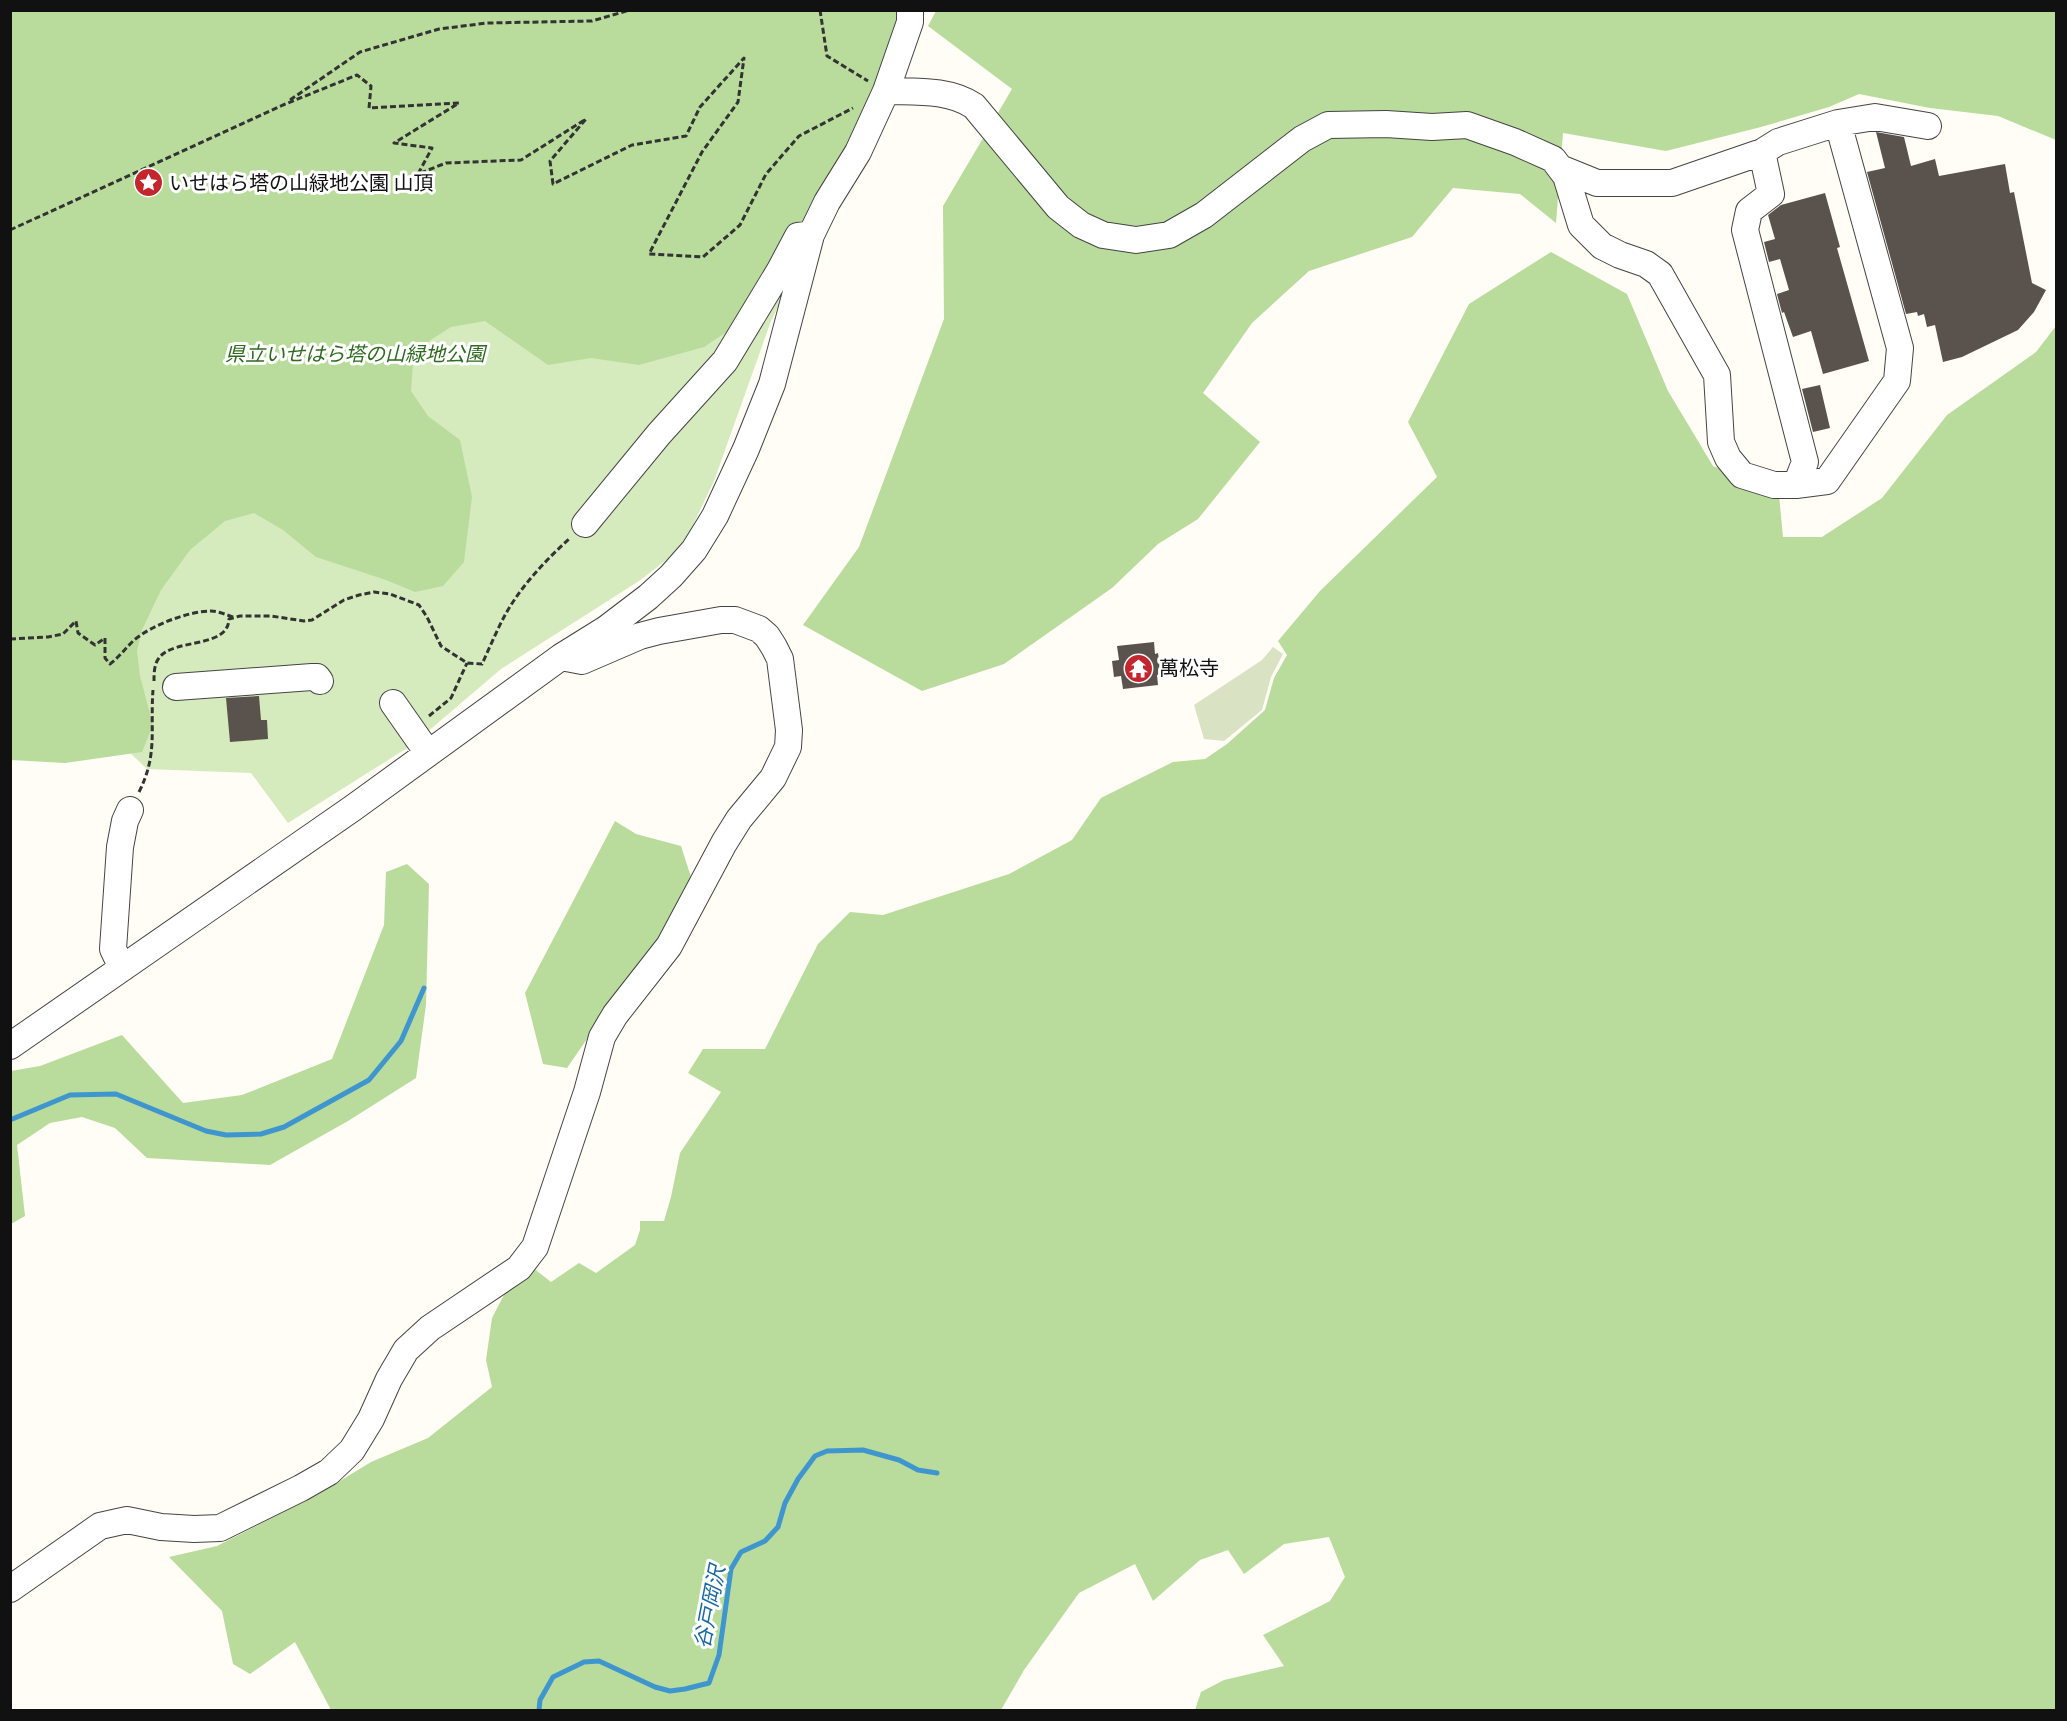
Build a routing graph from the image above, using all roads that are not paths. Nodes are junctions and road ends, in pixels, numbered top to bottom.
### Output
1 (910, 10) edge
2 (886, 91) junction
3 (1838, 123) junction
4 (1928, 126) dead end
5 (1762, 152) junction
6 (1560, 168) junction
7 (811, 235) junction
8 (1801, 473) junction
9 (585, 524) road end
10 (561, 657) junction
11 (320, 681) dead end
12 (176, 687) dead end
13 (393, 703) dead end
14 (428, 753) junction
15 (130, 810) dead end
16 (122, 968) junction
17 (10, 1046) edge
18 (10, 1589) edge

1 - 2 street
2 - 6 street
2 - 7 street
3 - 4 street
3 - 5 street
3 - 8 street
5 - 6 street
5 - 8 street
6 - 8 street
7 - 9 street
7 - 10 street
10 - 14 street
10 - 18 street
11 - 12 street
13 - 14 street
14 - 16 street
15 - 16 street
16 - 17 street

